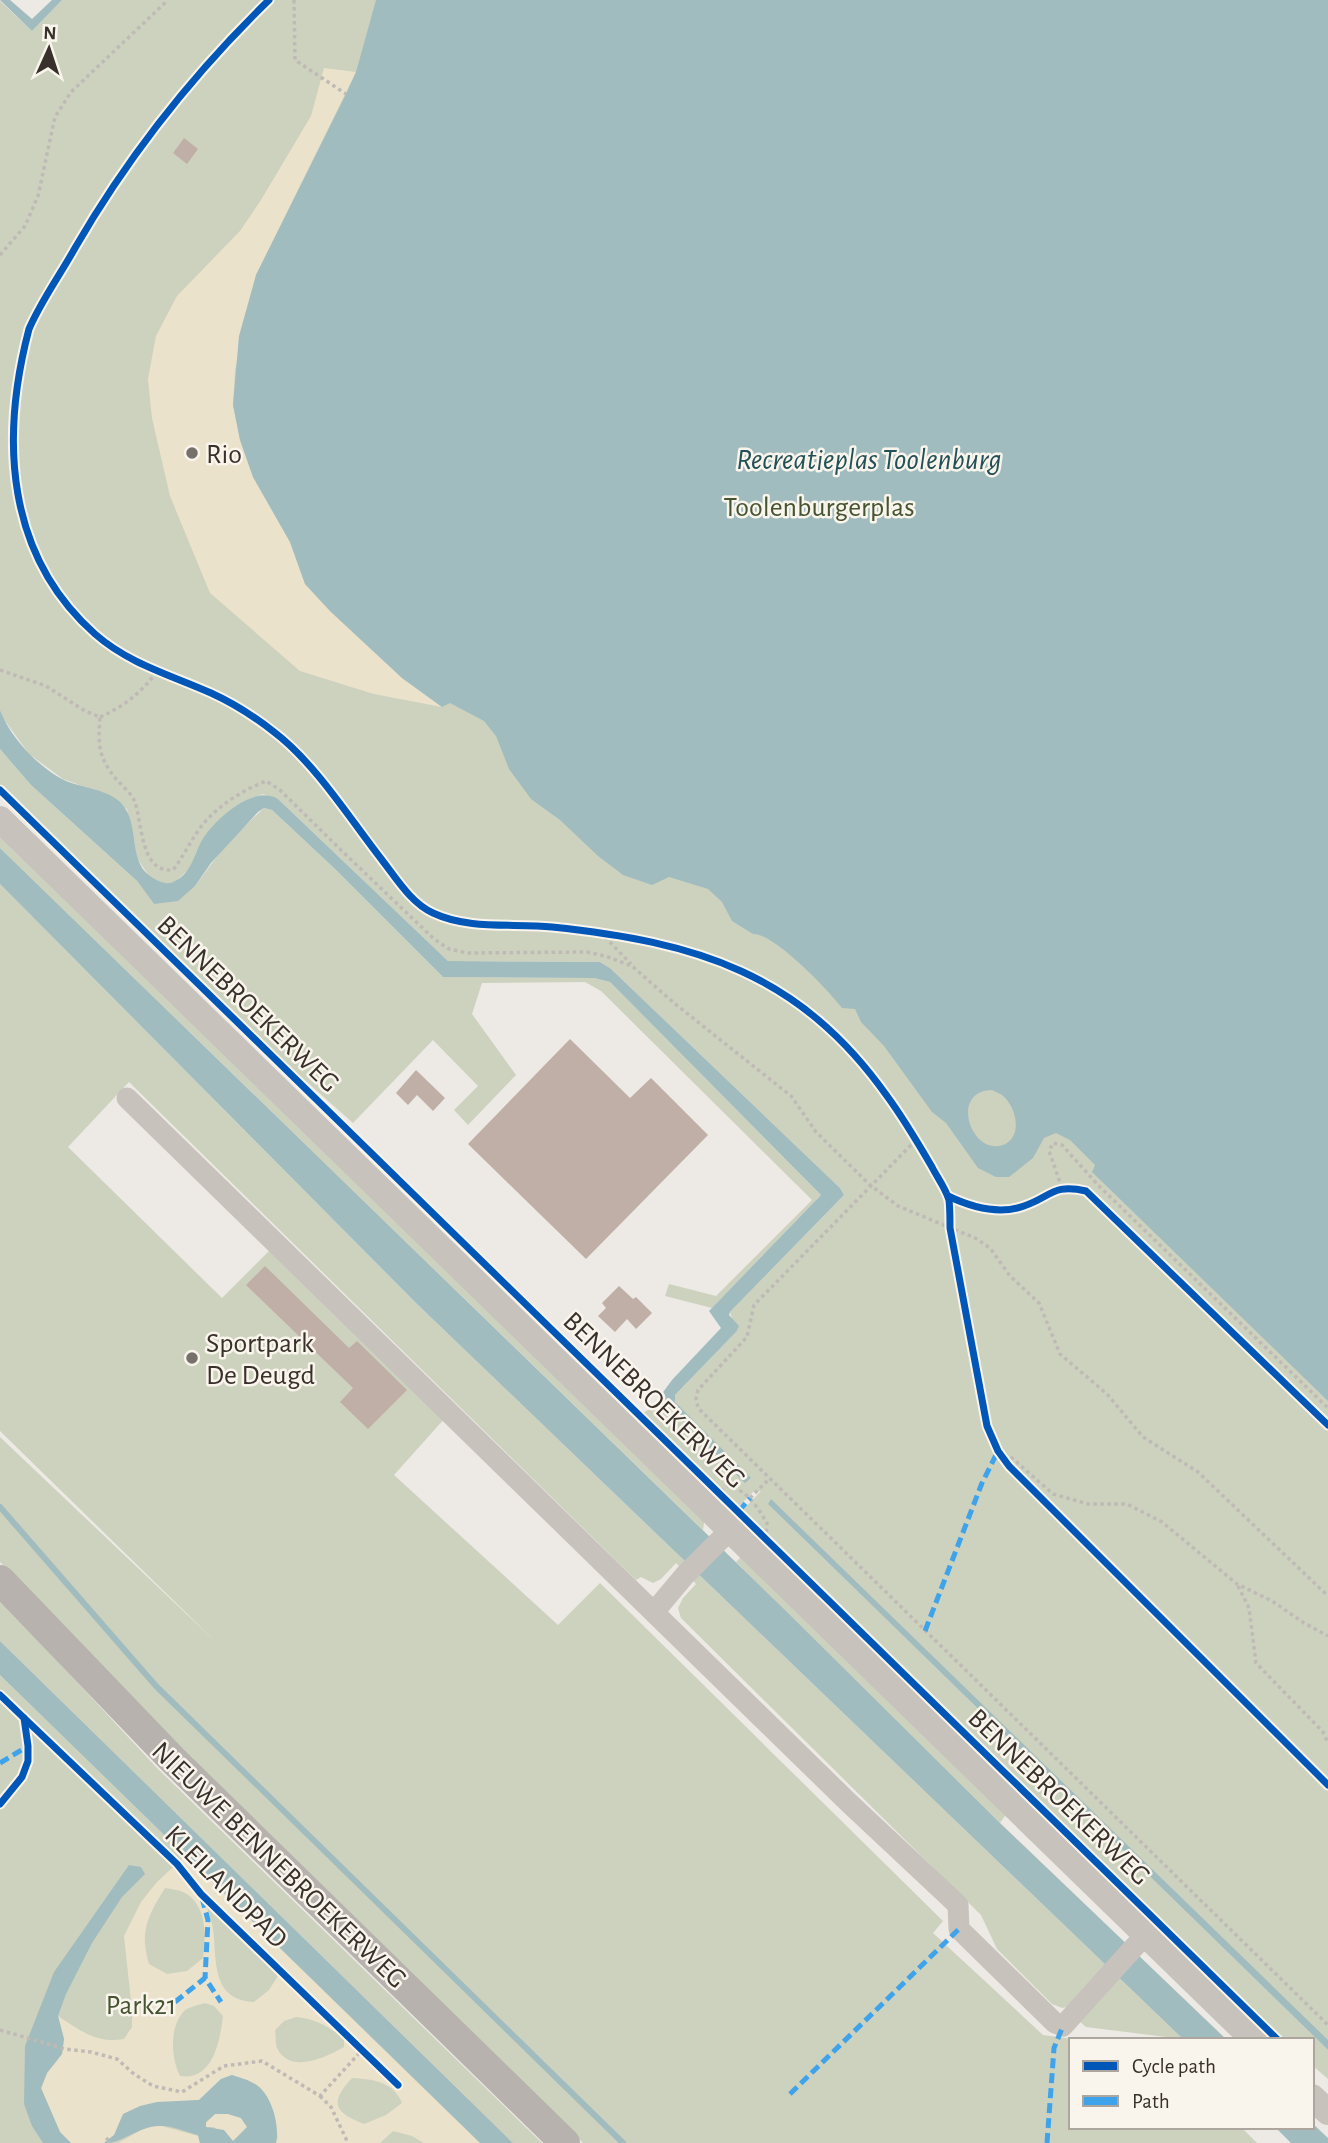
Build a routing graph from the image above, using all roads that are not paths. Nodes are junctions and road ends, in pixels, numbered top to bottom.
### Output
1 (0, 819) edge
2 (127, 1098) dead end
3 (726, 1535) junction
4 (0, 1580) edge
5 (654, 1612) junction
6 (1142, 1940) junction
7 (1252, 2038) edge
8 (1314, 2099) edge
9 (1328, 2112) edge
10 (565, 2143) edge

1 - 3 street, BENNEBROEKERWEG
2 - 5 street
3 - 5 street
3 - 6 street, BENNEBROEKERWEG
4 - 10 main road, NIEUWE BENNEBROEKERWEG
5 - 6 street
6 - 7 street, BENNEBROEKERWEG
8 - 9 street

